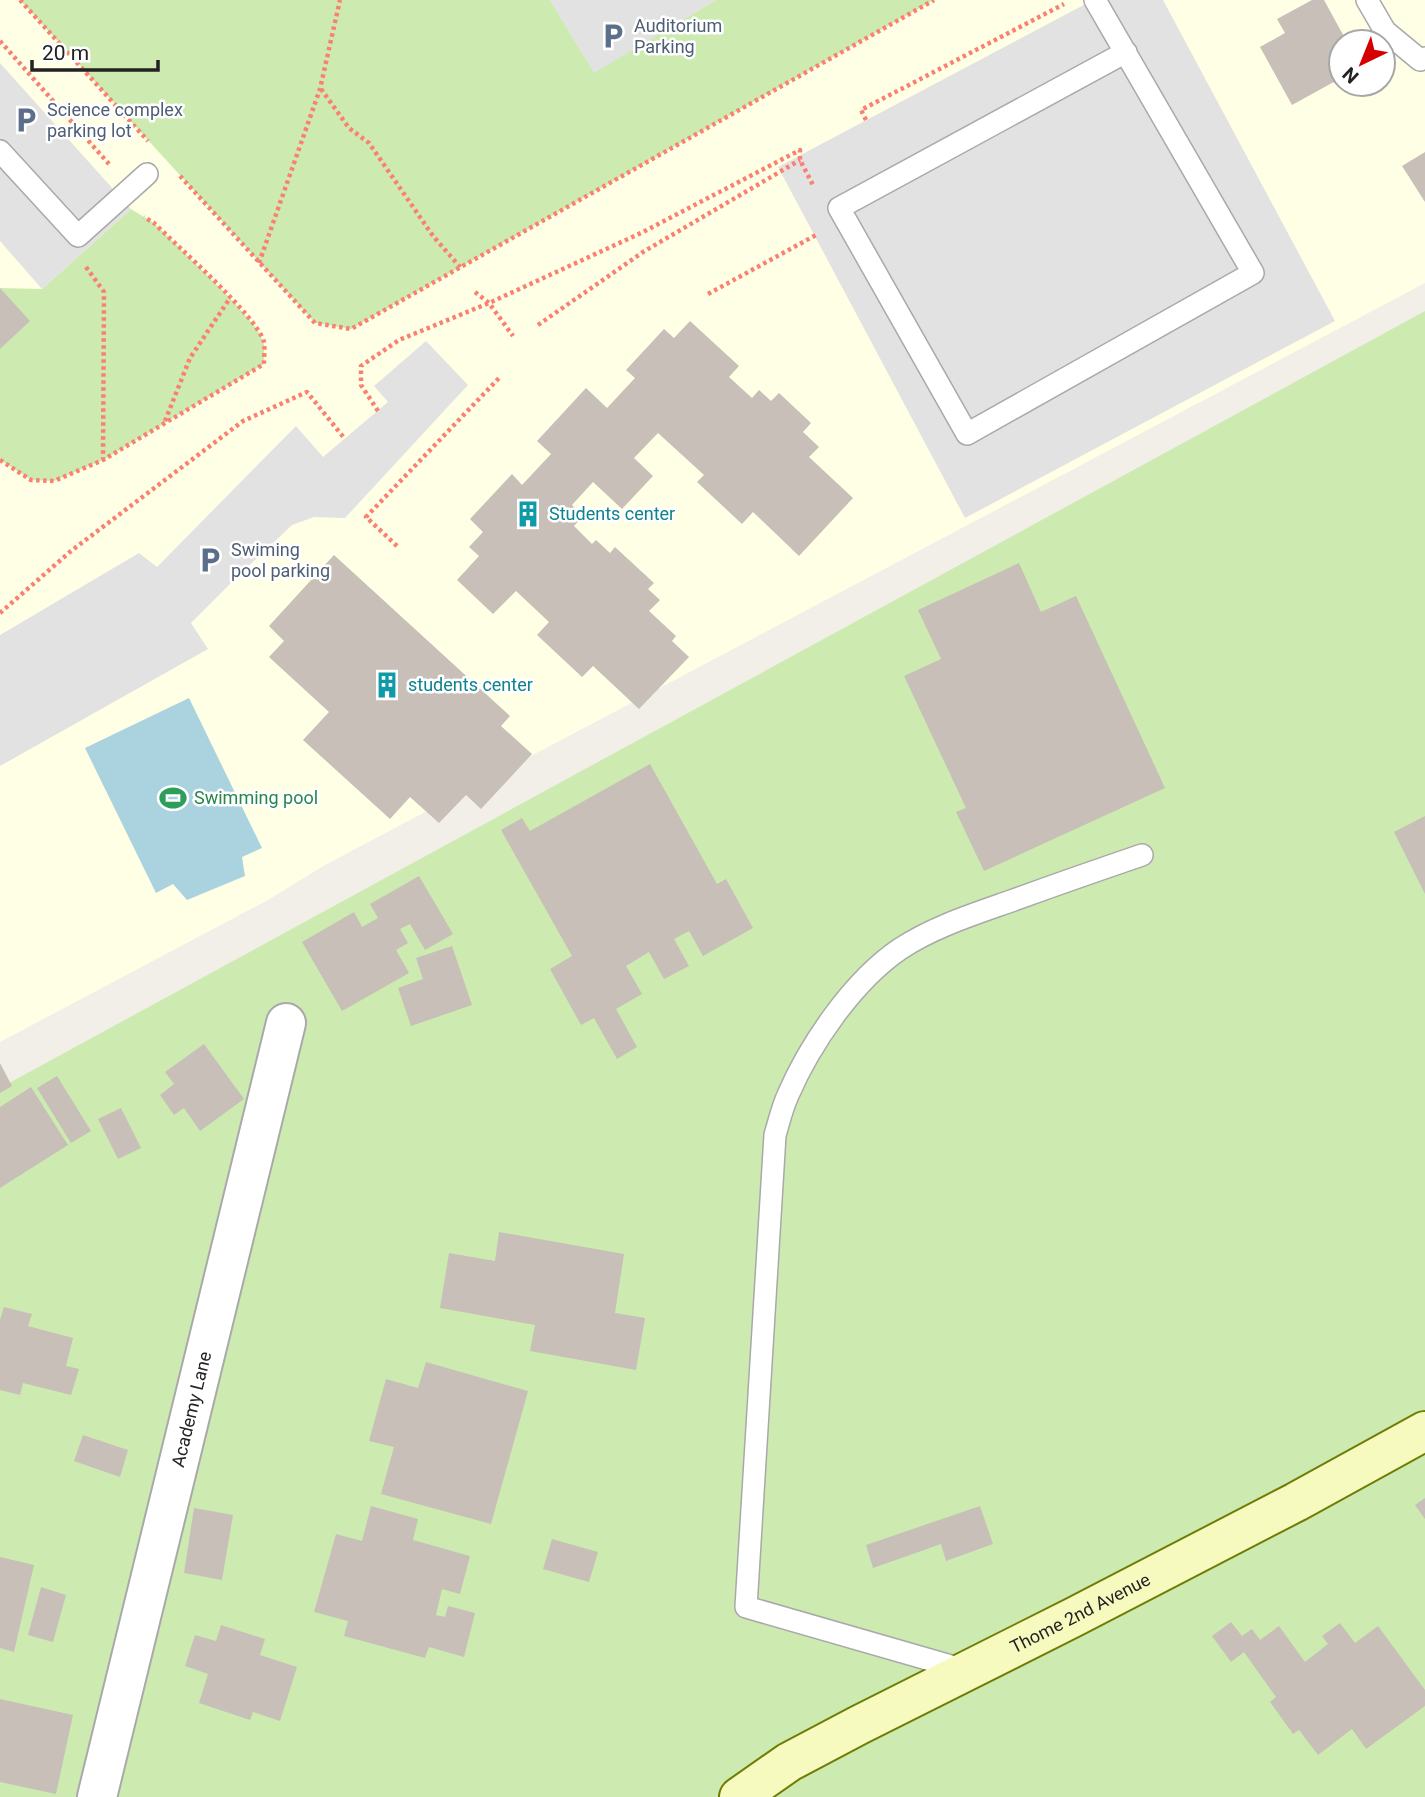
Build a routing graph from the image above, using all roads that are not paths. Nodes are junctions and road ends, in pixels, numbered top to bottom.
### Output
1 (1095, 0) edge
2 (1367, 0) edge
3 (1126, 52) junction
4 (1425, 58) edge
5 (0, 151) edge
6 (147, 174) dead end
7 (1142, 855) dead end
8 (286, 1023) dead end
9 (1425, 1432) edge
10 (967, 1671) junction
11 (97, 1797) edge
12 (739, 1797) edge

1 - 3 lane
2 - 4 lane
3 - 3 lane
5 - 6 lane
7 - 10 lane
8 - 11 street, Academy Lane
9 - 10 street, Thome 2nd Avenue
10 - 12 street, Thome 2nd Avenue

